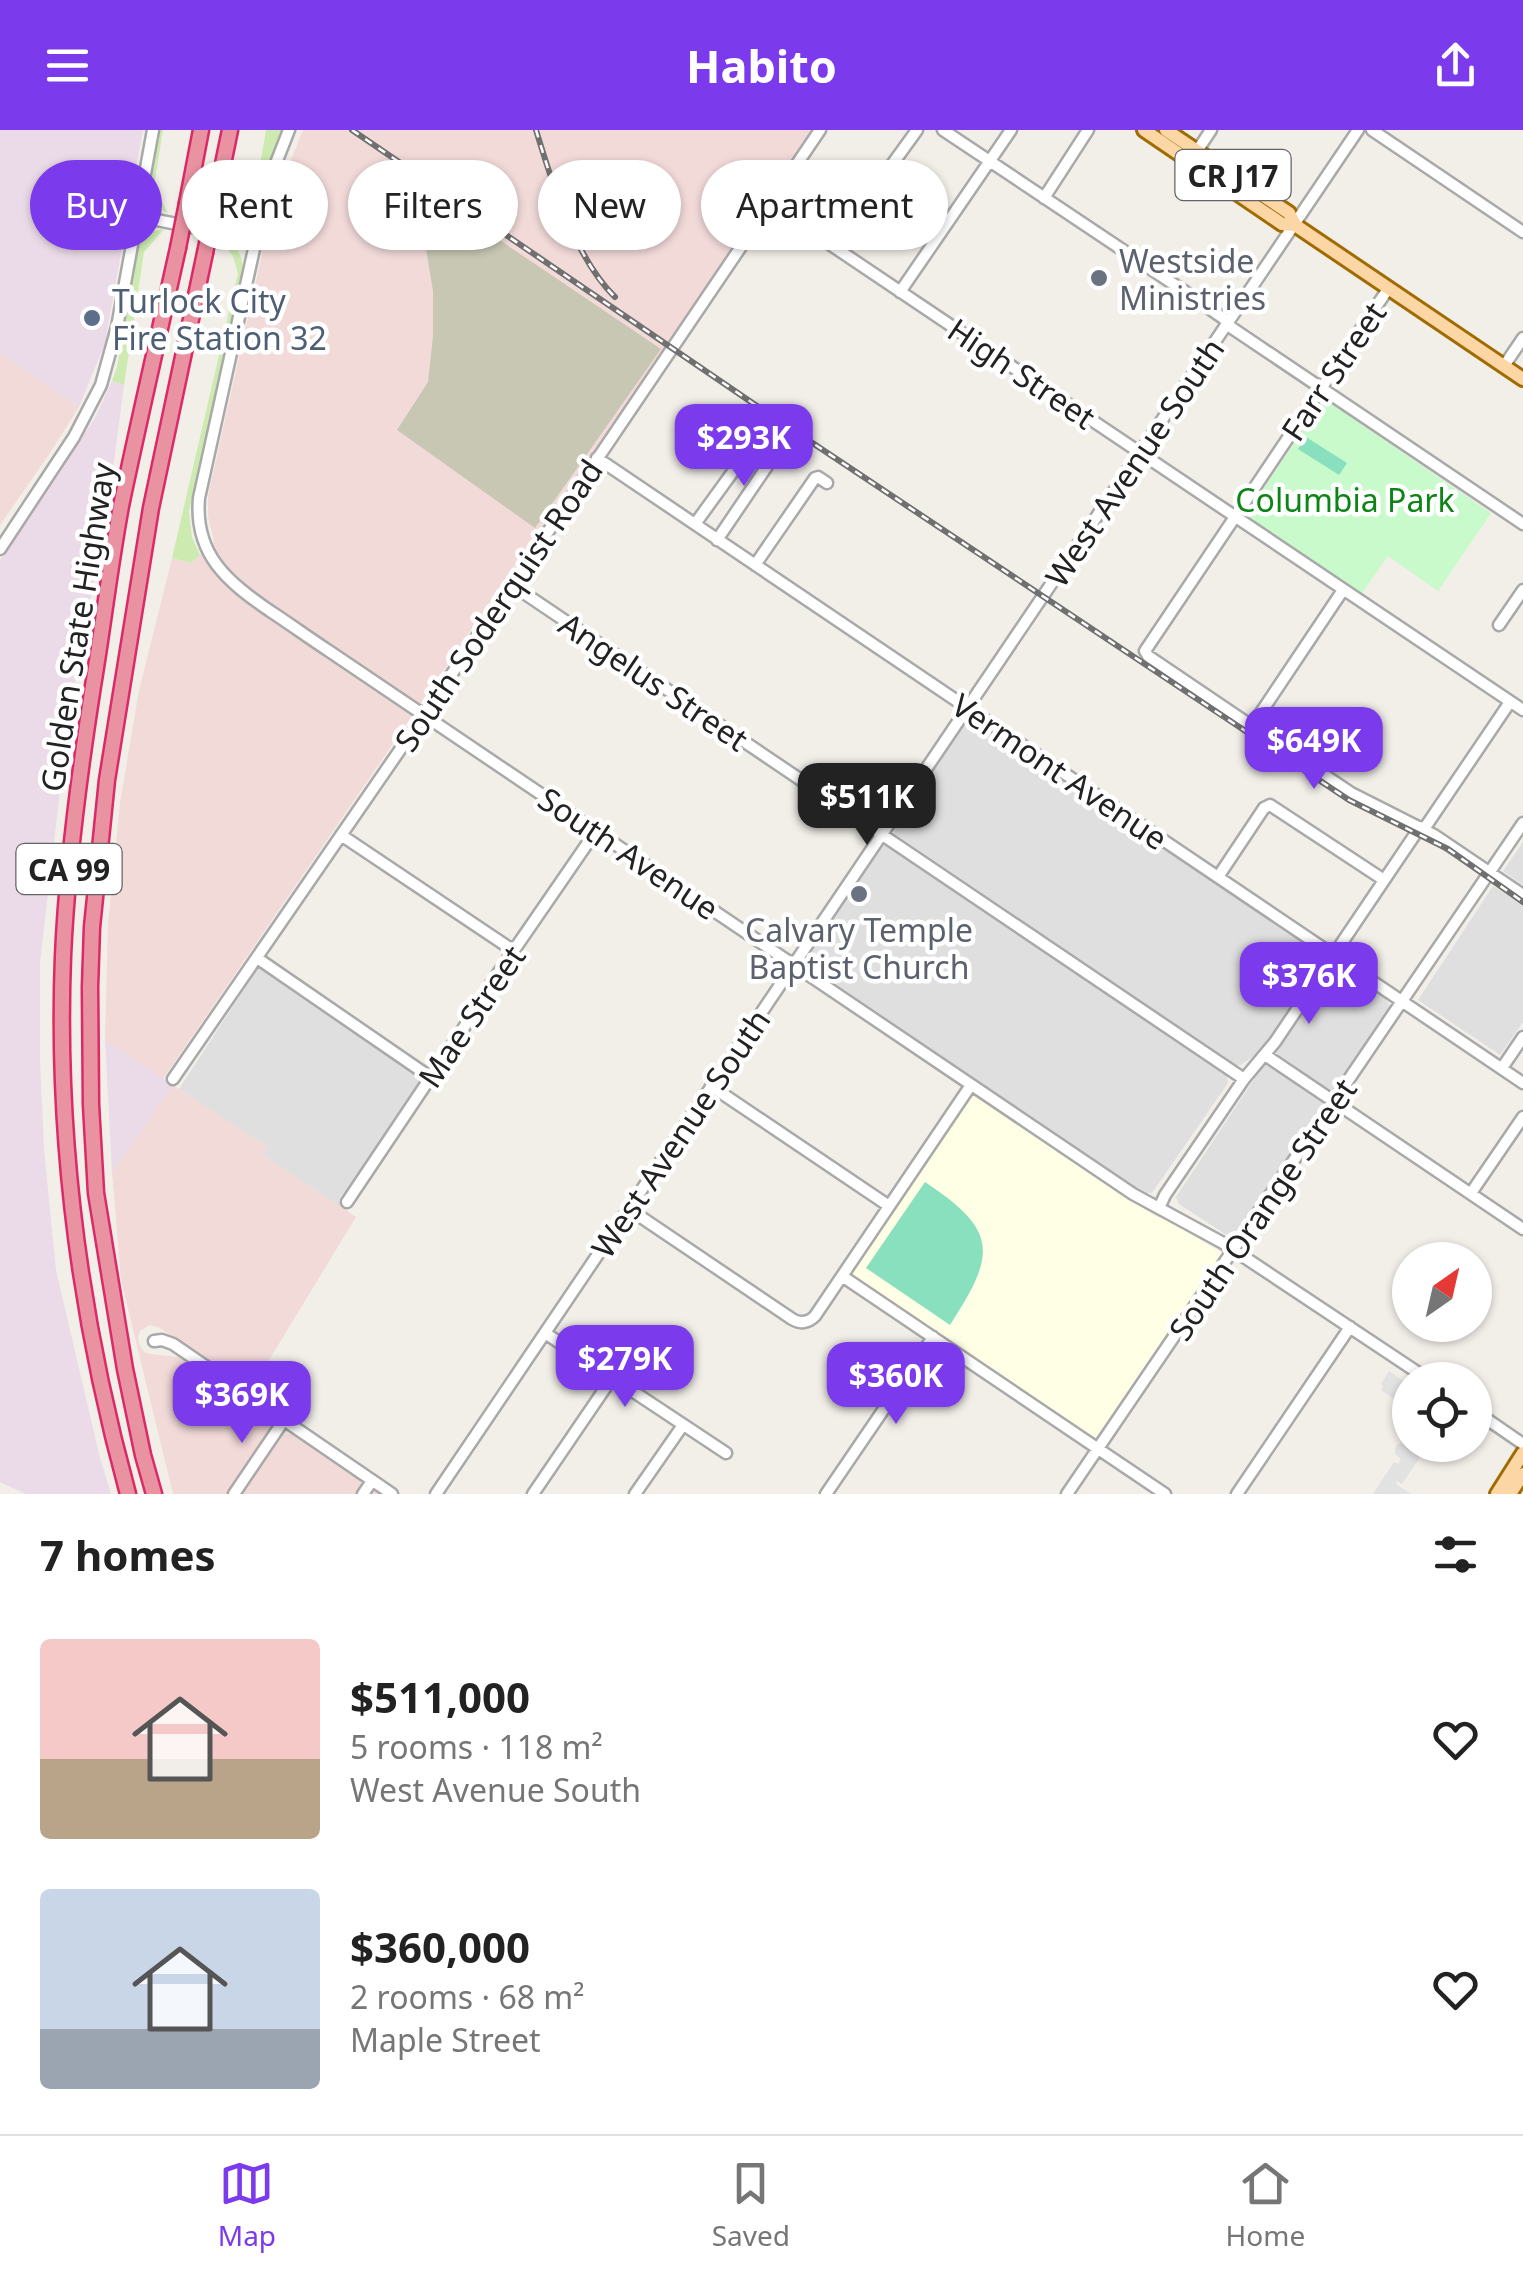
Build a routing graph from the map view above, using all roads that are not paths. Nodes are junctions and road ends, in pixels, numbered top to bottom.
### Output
1 (152, 130) edge
2 (201, 130) edge
3 (230, 130) edge
4 (290, 130) edge
5 (820, 130) edge
6 (917, 130) edge
7 (943, 130) edge
8 (1011, 130) edge
9 (1088, 130) edge
10 (1144, 130) edge
11 (1166, 130) edge
12 (1212, 130) edge
13 (1358, 130) edge
14 (1372, 130) edge
15 (1197, 151) junction
16 (147, 160) edge
17 (278, 160) edge
18 (800, 160) edge
19 (895, 160) edge
20 (990, 161) junction
21 (1044, 198) junction
22 (1295, 225) junction
23 (1523, 232) edge
24 (132, 250) edge
25 (254, 250) edge
26 (739, 250) edge
27 (838, 250) edge
28 (1388, 289) junction
29 (900, 292) junction
30 (1228, 324) junction
31 (1523, 338) edge
32 (1504, 366) junction
33 (1523, 379) edge
34 (1322, 388) junction
35 (778, 450) junction
36 (1140, 452) junction
37 (597, 458) junction
38 (815, 478) junction
39 (827, 483) dead end
40 (1234, 516) junction
41 (695, 524) junction
42 (1523, 524) edge
43 (717, 540) junction
44 (0, 548) edge
45 (756, 565) junction
46 (512, 585) junction
47 (1344, 590) junction
48 (1523, 590) edge
49 (1500, 625) dead end
50 (1510, 702) junction
51 (967, 708) junction
52 (1523, 710) edge
53 (424, 715) junction
54 (1252, 726) junction
55 (1523, 824) edge
56 (1422, 828) junction
57 (596, 831) junction
58 (882, 834) junction
59 (341, 835) junction
60 (1490, 872) junction
61 (1218, 877) junction
62 (1384, 880) junction
63 (1523, 895) edge
64 (514, 951) junction
65 (1334, 955) junction
66 (257, 958) junction
67 (794, 964) junction
68 (1403, 1002) junction
69 (1523, 1037) edge
70 (1265, 1055) junction
71 (1502, 1068) junction
72 (430, 1077) junction
73 (173, 1079) dead end
74 (1244, 1079) junction
75 (1523, 1082) edge
76 (971, 1084) junction
77 (710, 1086) junction
78 (1335, 1102) junction
79 (1523, 1117) edge
80 (1471, 1194) junction
81 (347, 1202) dead end
82 (889, 1206) junction
83 (1159, 1208) junction
84 (628, 1209) junction
85 (1523, 1230) edge
86 (1234, 1250) junction
87 (842, 1276) junction
88 (1350, 1327) junction
89 (545, 1333) junction
90 (933, 1337) junction
91 (154, 1341) dead end
92 (1402, 1362) edge
93 (612, 1378) junction
94 (284, 1420) junction
95 (1492, 1423) edge
96 (683, 1425) junction
97 (1523, 1444) edge
98 (1098, 1448) junction
99 (1523, 1453) edge
100 (726, 1454) dead end
101 (1523, 1474) edge
102 (372, 1481) junction
103 (1523, 1485) edge
104 (128, 1494) edge
105 (154, 1494) edge
106 (234, 1494) edge
107 (364, 1494) edge
108 (392, 1494) edge
109 (436, 1494) edge
110 (533, 1494) edge
111 (635, 1494) edge
112 (826, 1494) edge
113 (1067, 1494) edge
114 (1165, 1494) edge
115 (1237, 1494) edge
116 (1496, 1494) edge
117 (1513, 1494) edge

1 - 16 street
2 - 104 highway, Golden State Highway / CA 99, bridge
3 - 105 highway, Golden State Highway / CA 99, bridge
4 - 17 street, South Avenue
5 - 18 street, South Soderquist Road
6 - 19 street
7 - 20 street
8 - 20 street
9 - 21 street
10 - 22 main road, CR J17
11 - 15 main road, CR J17
12 - 15 street
13 - 22 street, CR J17
14 - 23 street
15 - 22 main road, CR J17
20 - 21 street
20 - 29 street
21 - 30 street
22 - 28 main road
22 - 30 street, West Avenue South
24 - 44 street
25 - 53 street, South Avenue
26 - 37 street, South Soderquist Road
27 - 29 street, High Street
28 - 32 main road
28 - 34 street, Farr Street
29 - 36 street, High Street
30 - 34 street
30 - 36 street, West Avenue South
31 - 32 street
32 - 33 main road
34 - 40 street, Farr Street
34 - 42 street
35 - 38 street
35 - 41 street
35 - 43 street
36 - 40 street, High Street
36 - 51 street, West Avenue South
37 - 41 street, Vermont Avenue
37 - 46 street, South Soderquist Road
38 - 39 street
38 - 45 street
40 - 47 street, High Street
40 - 54 street, Farr Street
41 - 43 street, Vermont Avenue
43 - 45 street, Vermont Avenue
45 - 51 street, Vermont Avenue
46 - 53 street, South Soderquist Road
46 - 58 street, Angelus Street
47 - 50 street, High Street
47 - 54 street
48 - 49 street
50 - 52 street, High Street
50 - 56 street
51 - 58 street, West Avenue South
51 - 61 street, Vermont Avenue
53 - 57 street, South Avenue
53 - 59 street, South Soderquist Road
54 - 56 street
55 - 60 street, South Orange Street
56 - 60 street
56 - 62 street
57 - 64 street, Mae Street
57 - 67 street, South Avenue
58 - 67 street, West Avenue South
58 - 74 street, Angelus Street
59 - 64 street
59 - 66 street, South Soderquist Road
60 - 63 street
60 - 68 street, South Orange Street
61 - 62 street
61 - 65 street, Vermont Avenue
62 - 65 street
64 - 72 street, Mae Street
65 - 68 street, Vermont Avenue
65 - 70 street
66 - 72 street
66 - 73 street, South Soderquist Road
67 - 76 street, South Avenue
67 - 77 street, West Avenue South
68 - 71 street, Vermont Avenue
68 - 78 street, South Orange Street
69 - 71 street
70 - 74 street
70 - 78 street
71 - 75 street, Vermont Avenue
72 - 81 street, Mae Street
74 - 83 street
76 - 82 street
76 - 83 street, South Avenue
77 - 82 street
77 - 84 street, West Avenue South
78 - 80 street
78 - 86 street, South Orange Street
79 - 80 street
80 - 85 street
82 - 87 street
83 - 86 street, South Avenue
84 - 87 street
84 - 89 street, West Avenue South
86 - 88 street, South Avenue
86 - 98 street, South Orange Street
87 - 90 street
88 - 92 street, South Avenue
88 - 115 street
89 - 93 street
89 - 109 street, West Avenue South
90 - 98 street
90 - 112 street
91 - 94 street
93 - 96 street
93 - 110 street
94 - 102 street
94 - 106 street
95 - 97 street
96 - 100 street
96 - 111 street
98 - 113 street, South Orange Street
98 - 114 street
99 - 116 main road
101 - 117 main road
102 - 107 street
102 - 108 street
103 - 117 main road

